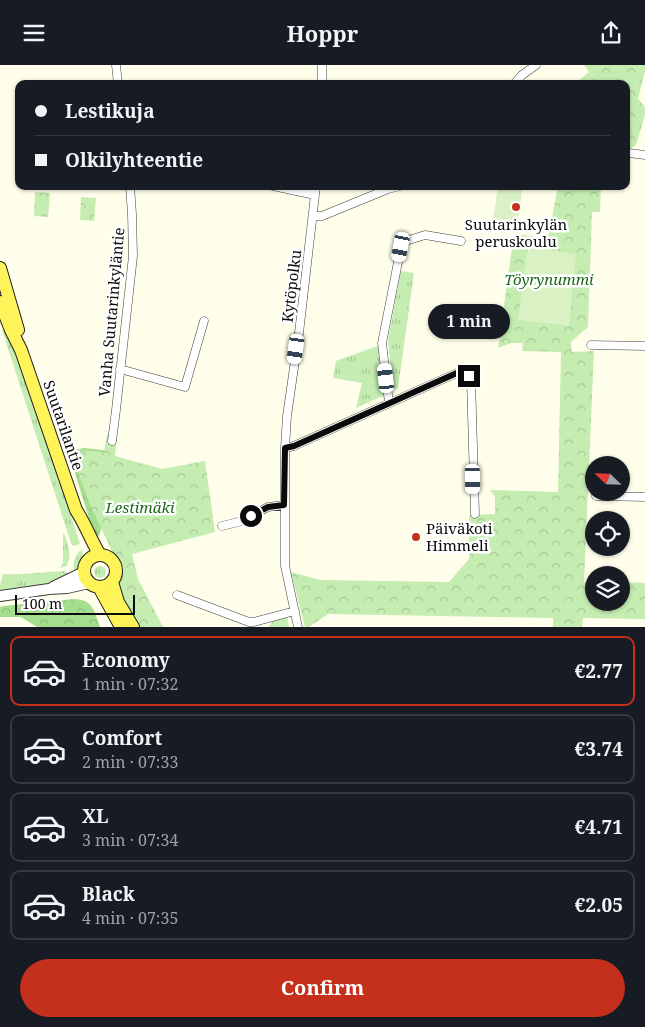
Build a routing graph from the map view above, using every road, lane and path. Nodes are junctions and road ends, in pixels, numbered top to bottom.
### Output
1 (116, 65) edge
2 (322, 65) edge
3 (536, 65) edge
4 (118, 80) edge
5 (322, 80) edge
6 (518, 80) edge
7 (130, 190) edge
8 (292, 190) edge
9 (316, 190) edge
10 (386, 190) edge
11 (315, 195) junction
12 (313, 216) junction
13 (461, 241) dead end
14 (0, 268) edge
15 (0, 302) edge
16 (204, 321) dead end
17 (591, 345) dead end
18 (645, 346) edge
19 (22, 350) junction
20 (120, 369) junction
21 (389, 403) junction
22 (112, 441) dead end
23 (285, 448) junction
24 (630, 497) edge
25 (645, 497) edge
26 (284, 505) junction
27 (475, 514) dead end
28 (222, 526) dead end
29 (95, 557) junction
30 (90, 581) junction
31 (112, 582) junction
32 (177, 595) dead end
33 (0, 596) edge
34 (295, 611) junction
35 (121, 627) edge
36 (133, 627) edge
37 (298, 627) edge

1 - 4 street
2 - 5 street
3 - 6 street
7 - 20 street, Vanha Suutarinkyläntie
8 - 11 street
9 - 11 street, Kytöpolku
10 - 12 street
11 - 12 street, Kytöpolku
12 - 23 street, Kytöpolku
13 - 21 street
14 - 19 main road, Suutarilantie
15 - 19 main road, Suutarilantie
16 - 20 street
17 - 18 street
19 - 29 main road, Suutarilantie
20 - 22 street, Vanha Suutarinkyläntie
21 - 23 street
21 - 27 street
23 - 26 street, Kytöpolku
24 - 25 street
26 - 28 street
26 - 34 street, Kytöpolku
29 - 30 main road
29 - 31 main road
30 - 31 main road
30 - 33 street
30 - 35 main road
31 - 36 main road
32 - 34 street
34 - 37 street, Kytöpolku

